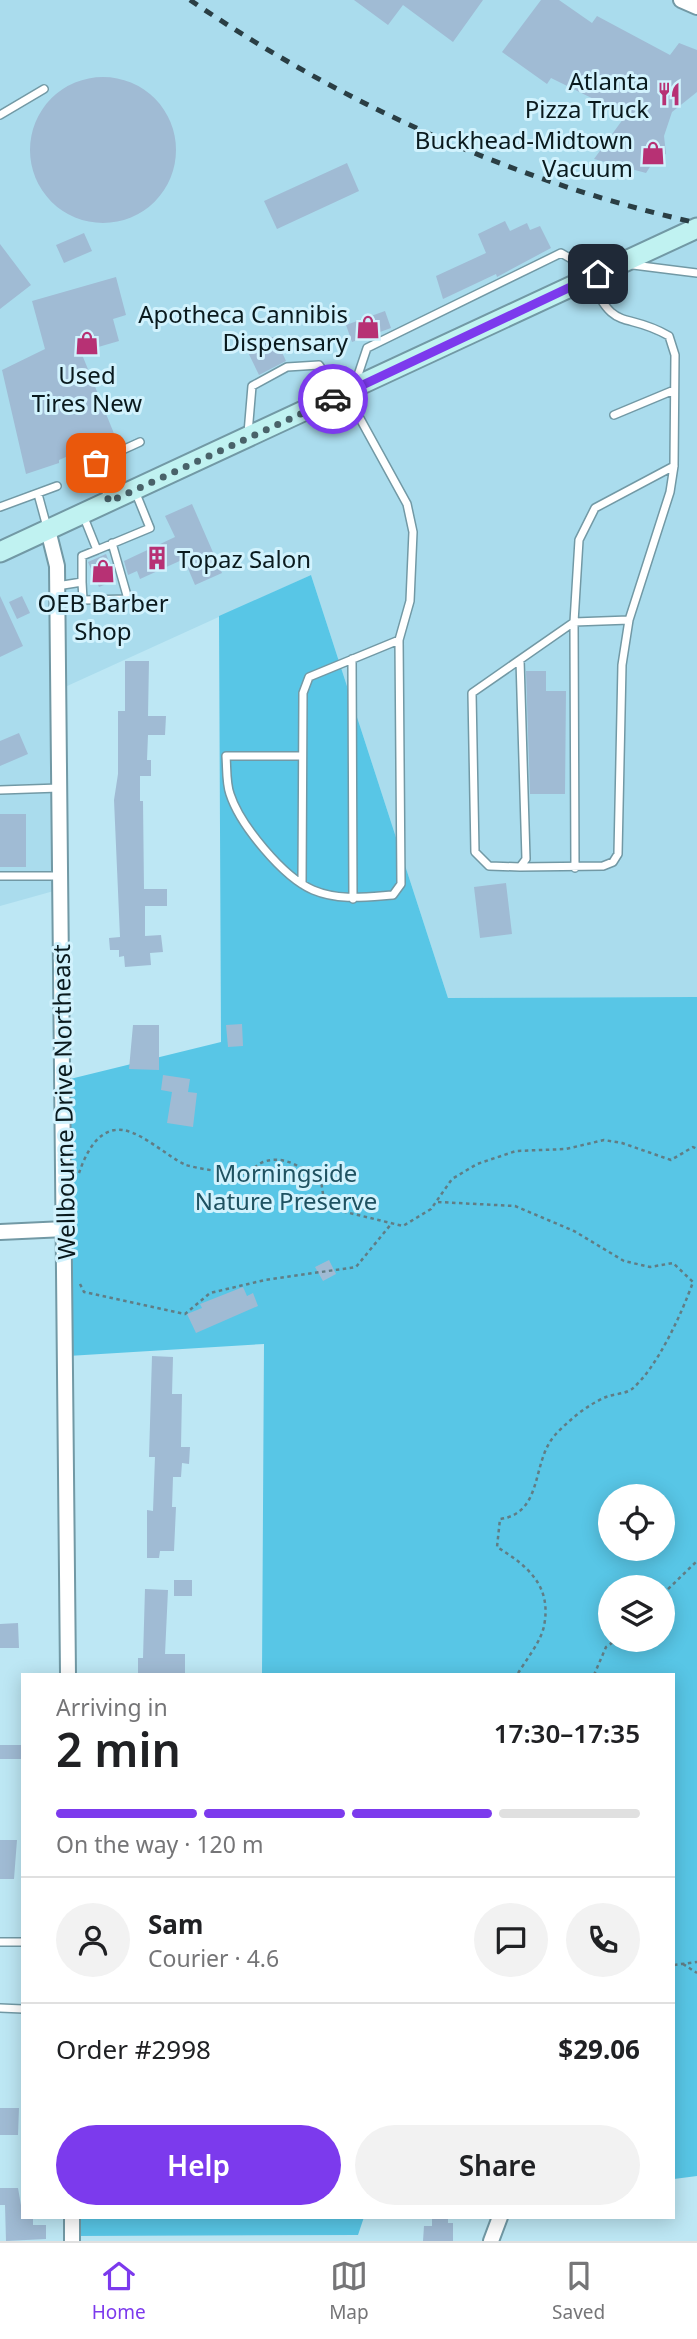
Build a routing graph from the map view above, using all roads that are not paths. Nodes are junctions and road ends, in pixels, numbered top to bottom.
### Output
1 (681, 0) edge
2 (697, 7) edge
3 (44, 89) dead end
4 (0, 116) edge
5 (697, 228) edge
6 (622, 264) junction
7 (697, 273) edge
8 (594, 276) junction
9 (674, 390) junction
10 (346, 393) junction
11 (614, 415) dead end
12 (247, 439) junction
13 (140, 442) dead end
14 (96, 463) junction
15 (674, 466) junction
16 (74, 471) dead end
17 (57, 486) dead end
18 (135, 491) junction
19 (38, 494) junction
20 (109, 502) junction
21 (0, 507) edge
22 (83, 514) junction
23 (48, 530) junction
24 (112, 544) junction
25 (97, 550) junction
26 (0, 552) edge
27 (82, 582) junction
28 (57, 586) junction
29 (629, 620) junction
30 (574, 622) junction
31 (399, 640) junction
32 (352, 659) junction
33 (520, 660) junction
34 (302, 755) junction
35 (60, 788) junction
36 (0, 790) edge
37 (520, 867) junction
38 (575, 868) junction
39 (0, 876) edge
40 (61, 876) junction
41 (302, 884) junction
42 (353, 899) junction
43 (65, 1229) junction
44 (0, 1232) edge
45 (68, 1673) edge
46 (0, 1942) edge
47 (21, 1942) edge
48 (0, 2008) edge
49 (21, 2009) edge
50 (72, 2219) edge
51 (499, 2219) edge
52 (72, 2241) edge
53 (491, 2241) edge

1 - 2 street
3 - 4 lane
5 - 6 main road
6 - 7 lane
6 - 8 main road
8 - 9 lane
8 - 10 main road
8 - 10 lane
9 - 11 lane
9 - 15 lane
10 - 12 main road
10 - 12 lane
10 - 31 lane
12 - 18 main road
13 - 14 lane
14 - 16 lane
14 - 20 lane
15 - 29 lane
15 - 30 lane
17 - 19 lane
18 - 20 main road
18 - 24 lane
19 - 21 lane
19 - 23 lane
20 - 22 main road
22 - 23 main road
22 - 25 lane
23 - 26 main road
23 - 28 street, Wellbourne Drive Northeast
24 - 25 lane
24 - 27 lane
25 - 27 lane
27 - 28 lane
28 - 35 street, Wellbourne Drive Northeast
29 - 30 lane
29 - 38 lane
30 - 33 lane
30 - 38 lane
31 - 32 lane
31 - 42 lane
32 - 34 lane
32 - 42 lane
33 - 37 lane
33 - 37 lane
34 - 41 lane
34 - 41 lane
35 - 36 lane
35 - 40 street, Wellbourne Drive Northeast
37 - 38 lane
39 - 40 lane
40 - 43 street, Wellbourne Drive Northeast
41 - 42 lane
43 - 44 street
43 - 45 street, Wellbourne Drive Northeast
46 - 47 lane
48 - 49 lane
50 - 52 street
51 - 53 street

